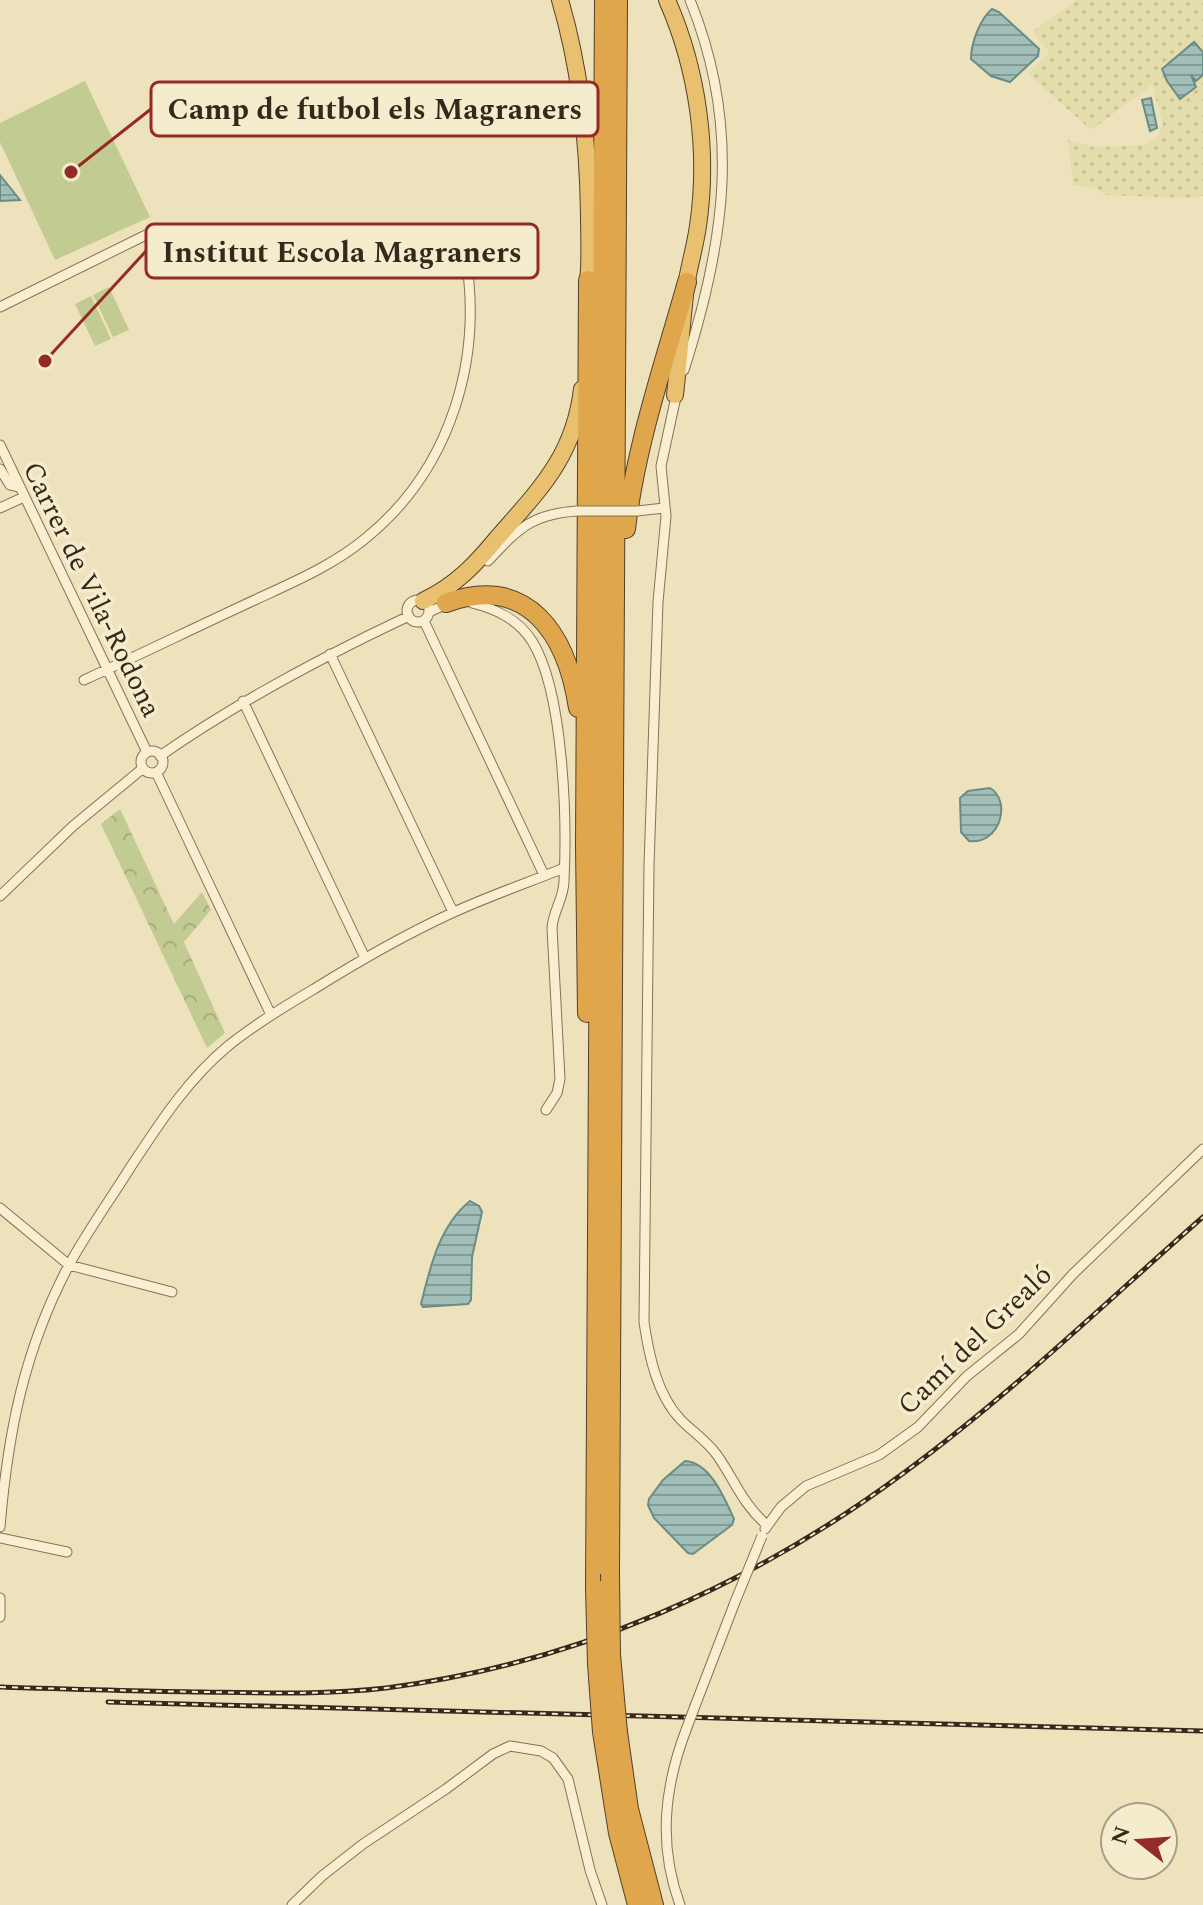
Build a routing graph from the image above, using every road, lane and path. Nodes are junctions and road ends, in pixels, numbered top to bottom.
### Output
1 (560, 0) edge
2 (604, 0) edge
3 (618, 0) edge
4 (667, 0) edge
5 (690, 0) edge
6 (154, 231) dead end
7 (464, 248) dead end
8 (588, 280) junction
9 (687, 282) junction
10 (0, 307) edge
11 (675, 395) junction
12 (0, 445) edge
13 (0, 469) edge
14 (18, 487) junction
15 (24, 497) junction
16 (0, 508) edge
17 (664, 508) junction
18 (430, 609) junction
19 (409, 616) junction
20 (330, 654) junction
21 (107, 669) junction
22 (84, 680) dead end
23 (615, 691) junction
24 (243, 701) junction
25 (147, 752) junction
26 (160, 756) junction
27 (142, 769) junction
28 (156, 772) junction
29 (564, 868) junction
30 (544, 875) junction
31 (0, 896) edge
32 (453, 912) junction
33 (586, 950) junction
34 (365, 958) junction
35 (271, 1015) junction
36 (546, 1110) dead end
37 (1203, 1149) edge
38 (0, 1208) edge
39 (69, 1265) junction
40 (172, 1292) dead end
41 (597, 1358) junction
42 (767, 1525) junction
43 (0, 1527) edge
44 (0, 1538) edge
45 (67, 1552) dead end
46 (0, 1598) edge
47 (0, 1617) edge
48 (610, 1732) junction
49 (292, 1905) edge
50 (602, 1905) edge
51 (637, 1905) edge
52 (654, 1905) edge
53 (680, 1905) edge

1 - 8 highway
2 - 41 highway
3 - 23 highway
4 - 9 highway
5 - 11 street
6 - 10 street
7 - 21 street
8 - 18 highway
8 - 33 highway
9 - 11 highway
9 - 23 highway
11 - 17 street
12 - 14 street, Carrer de Vila-Rodona
13 - 14 street
14 - 15 street, Carrer de Vila-Rodona
15 - 16 street
15 - 21 street, Carrer de Vila-Rodona
17 - 18 street, bridge
17 - 42 street
18 - 19 street
18 - 19 street
18 - 29 street
18 - 30 street
18 - 33 highway
19 - 20 street
20 - 24 street
20 - 32 street
21 - 22 street
21 - 25 street, Carrer de Vila-Rodona
23 - 48 highway, bridge
24 - 26 street
24 - 34 street
25 - 26 street
25 - 27 street
26 - 28 street
27 - 28 street
27 - 31 street
28 - 35 street
29 - 30 street
29 - 36 street
30 - 32 street
32 - 34 street
33 - 41 highway
34 - 35 street
35 - 39 street
37 - 42 street, Camí del Grealó
38 - 39 street
39 - 40 street
39 - 43 street
41 - 48 highway, bridge
42 - 53 street, Camí del Grealó, bridge
44 - 45 street
46 - 47 street
48 - 51 highway
48 - 52 highway
49 - 50 street

